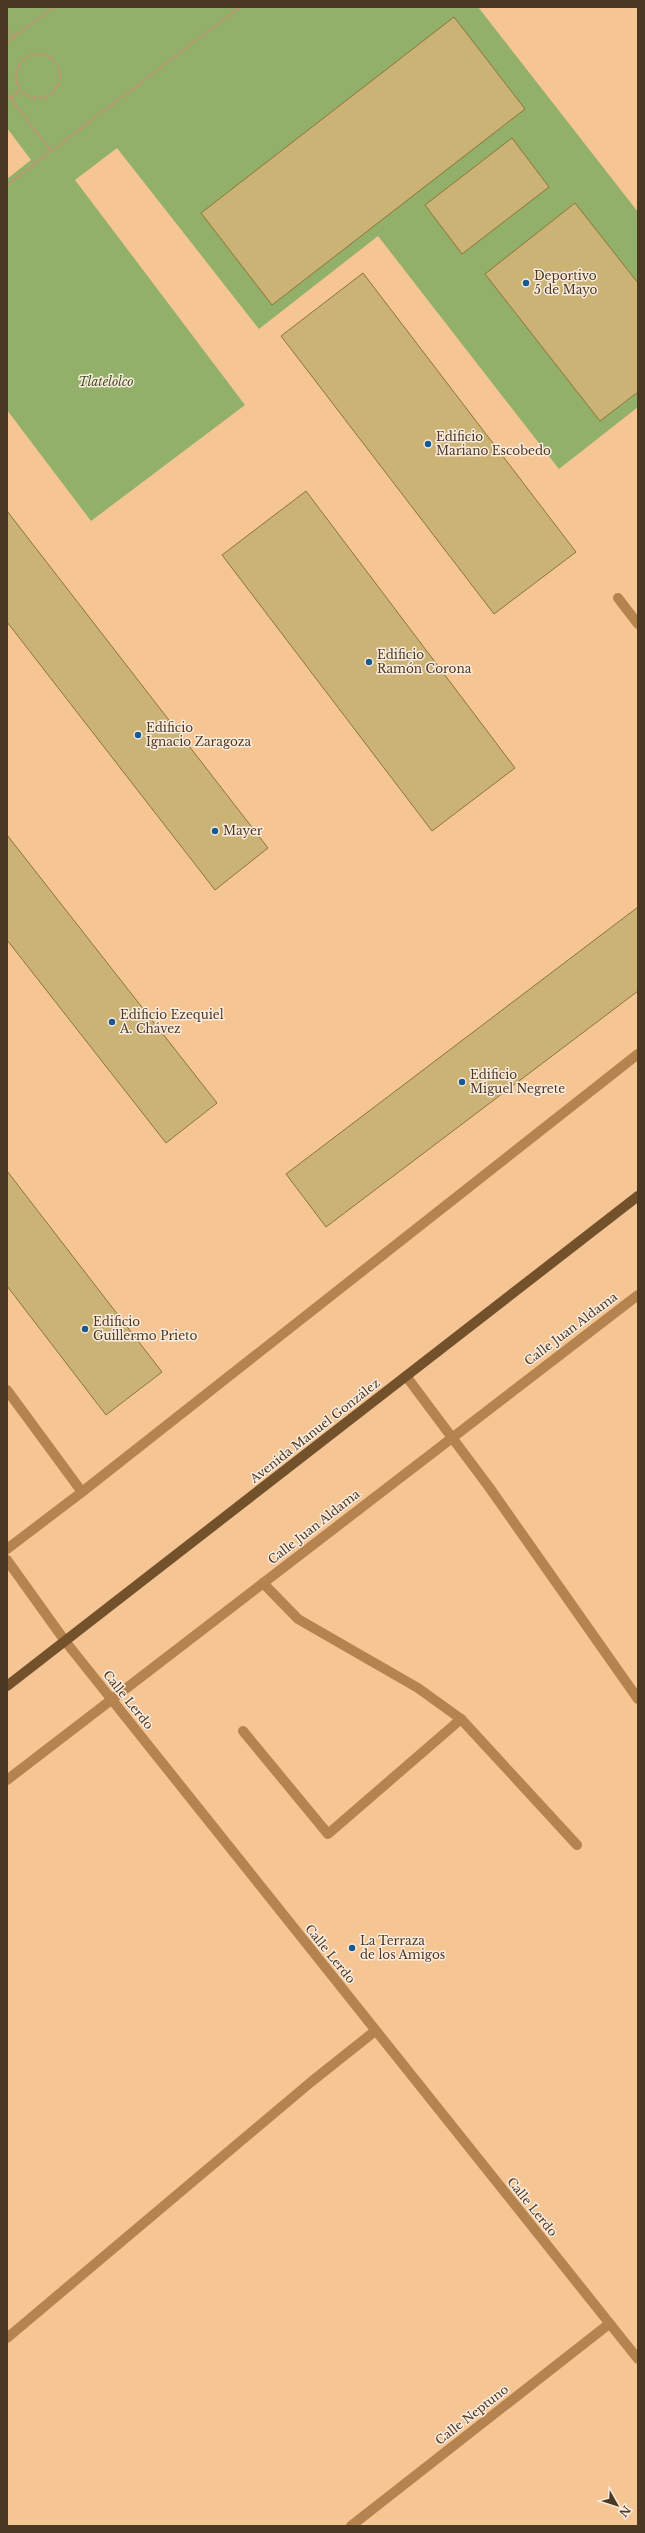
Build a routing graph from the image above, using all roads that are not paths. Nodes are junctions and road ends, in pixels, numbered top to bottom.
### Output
1 (618, 598) dead end
2 (638, 624) edge
3 (638, 1054) edge
4 (638, 1196) edge
5 (638, 1295) edge
6 (406, 1376) junction
7 (7, 1390) edge
8 (452, 1437) junction
9 (82, 1492) junction
10 (7, 1549) edge
11 (7, 1560) edge
12 (263, 1583) junction
13 (64, 1641) junction
14 (7, 1686) edge
15 (638, 1699) edge
16 (112, 1700) junction
17 (461, 1719) junction
18 (243, 1732) dead end
19 (7, 1780) edge
20 (577, 1846) dead end
21 (375, 2031) junction
22 (609, 2324) junction
23 (7, 2338) edge
24 (638, 2359) edge
25 (352, 2526) edge

1 - 2 street
3 - 9 street
4 - 6 main road, Avenida Manuel González
5 - 8 street, Calle Juan Aldama
6 - 8 street
6 - 13 main road, Avenida Manuel González
7 - 9 street
8 - 12 street, Calle Juan Aldama
8 - 15 street
9 - 10 street
11 - 13 street, Calle Lerdo
12 - 16 street, Calle Juan Aldama
12 - 17 street
13 - 14 main road, Avenida Manuel González
13 - 16 street, Calle Lerdo
16 - 19 street, Calle Juan Aldama
16 - 21 street, Calle Lerdo
17 - 18 street
17 - 20 street
21 - 22 street, Calle Lerdo
21 - 23 street
22 - 24 street, Calle Lerdo
22 - 25 street, Calle Neptuno

